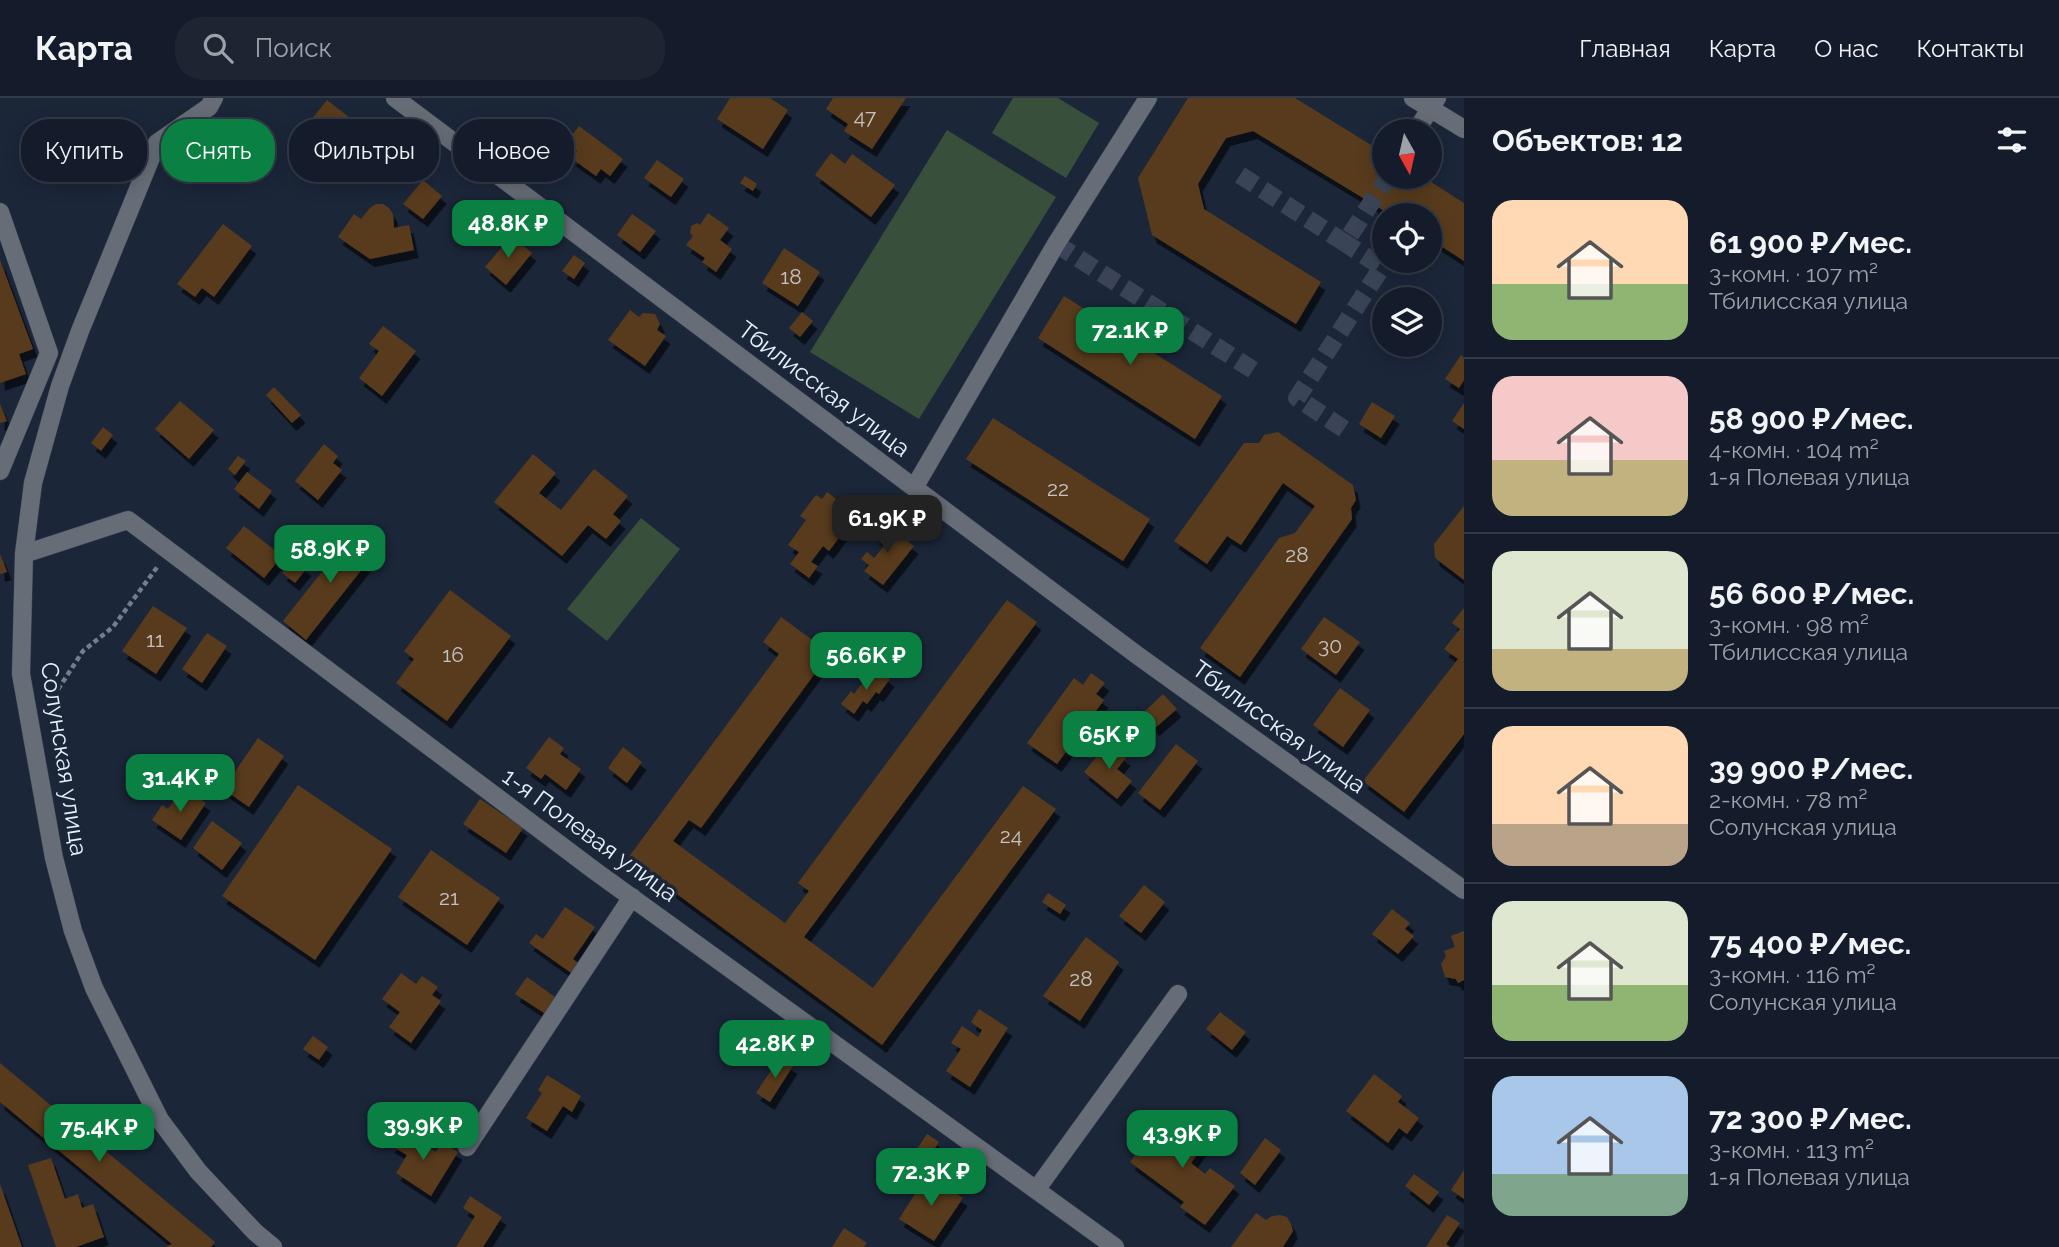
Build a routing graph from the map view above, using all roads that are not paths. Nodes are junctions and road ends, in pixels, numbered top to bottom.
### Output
1 (395, 98) edge
2 (1148, 98) edge
3 (1413, 98) edge
4 (206, 101) edge
5 (1434, 103) edge
6 (1424, 119) edge
7 (1464, 129) edge
8 (0, 212) edge
9 (0, 471) edge
10 (914, 488) junction
11 (24, 554) junction
12 (1464, 890) edge
13 (632, 897) junction
14 (1178, 994) dead end
15 (467, 1147) dead end
16 (1036, 1190) junction
17 (273, 1247) edge
18 (1115, 1247) edge

1 - 10 street, Тбилисская улица
2 - 10 street
3 - 5 street
4 - 11 street, Солунская улица
5 - 6 street
5 - 7 street
8 - 9 street
10 - 12 street, Тбилисская улица
11 - 13 street, 1-я Полевая улица
11 - 17 street, Солунская улица
13 - 15 street
13 - 16 street, 1-я Полевая улица
14 - 16 street
16 - 18 street, 1-я Полевая улица

